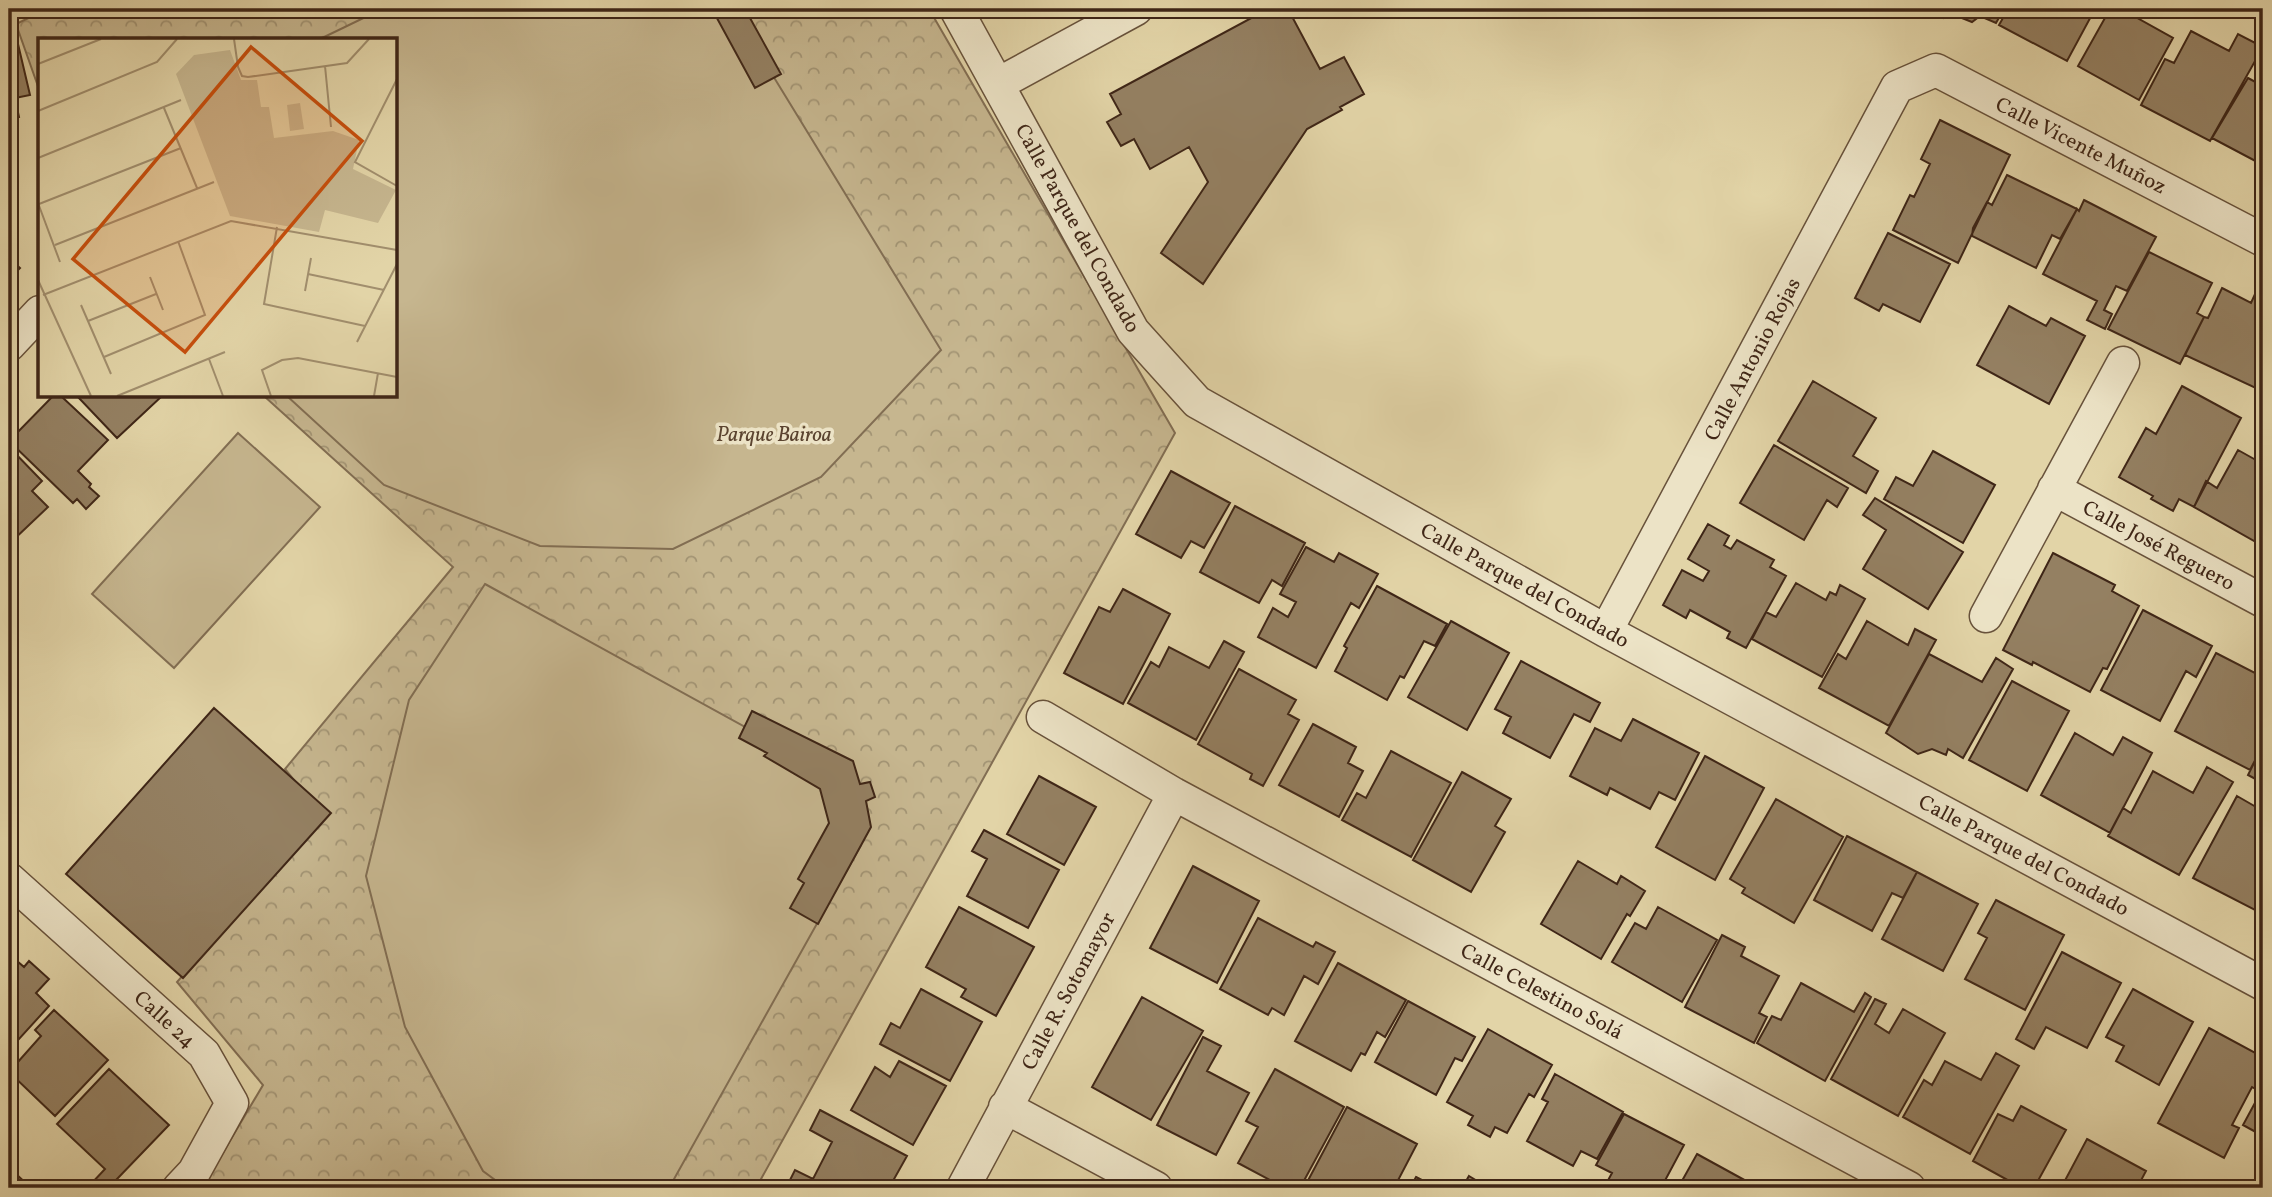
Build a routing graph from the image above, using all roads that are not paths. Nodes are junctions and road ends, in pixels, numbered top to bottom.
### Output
1 (956, 9) edge
2 (1136, 9) edge
3 (998, 84) junction
4 (1897, 87) joint
5 (2263, 240) edge
6 (38, 314) edge
7 (9, 345) edge
8 (2123, 363) dead end
9 (2054, 489) junction
10 (2263, 601) edge
11 (1986, 616) dead end
12 (1606, 631) junction
13 (1043, 716) dead end
14 (1174, 794) junction
15 (9, 879) edge
16 (2263, 984) edge
17 (1006, 1107) junction
18 (180, 1188) edge
19 (963, 1188) edge
20 (1156, 1188) edge
21 (1909, 1188) edge

1 - 3 street, Calle Parque del Condado
2 - 3 street
3 - 12 street, Calle Parque del Condado
4 - 5 street, Calle Vicente Muñoz
4 - 12 street, Calle Antonio Rojas
6 - 7 street
8 - 9 street
9 - 10 street, Calle José Reguero
9 - 11 street
12 - 16 street, Calle Parque del Condado
13 - 14 street, Calle Celestino Solá
14 - 17 street, Calle R. Sotomayor
14 - 21 street, Calle Celestino Solá
15 - 18 street, Calle 24
17 - 19 street, Calle R. Sotomayor
17 - 20 street

